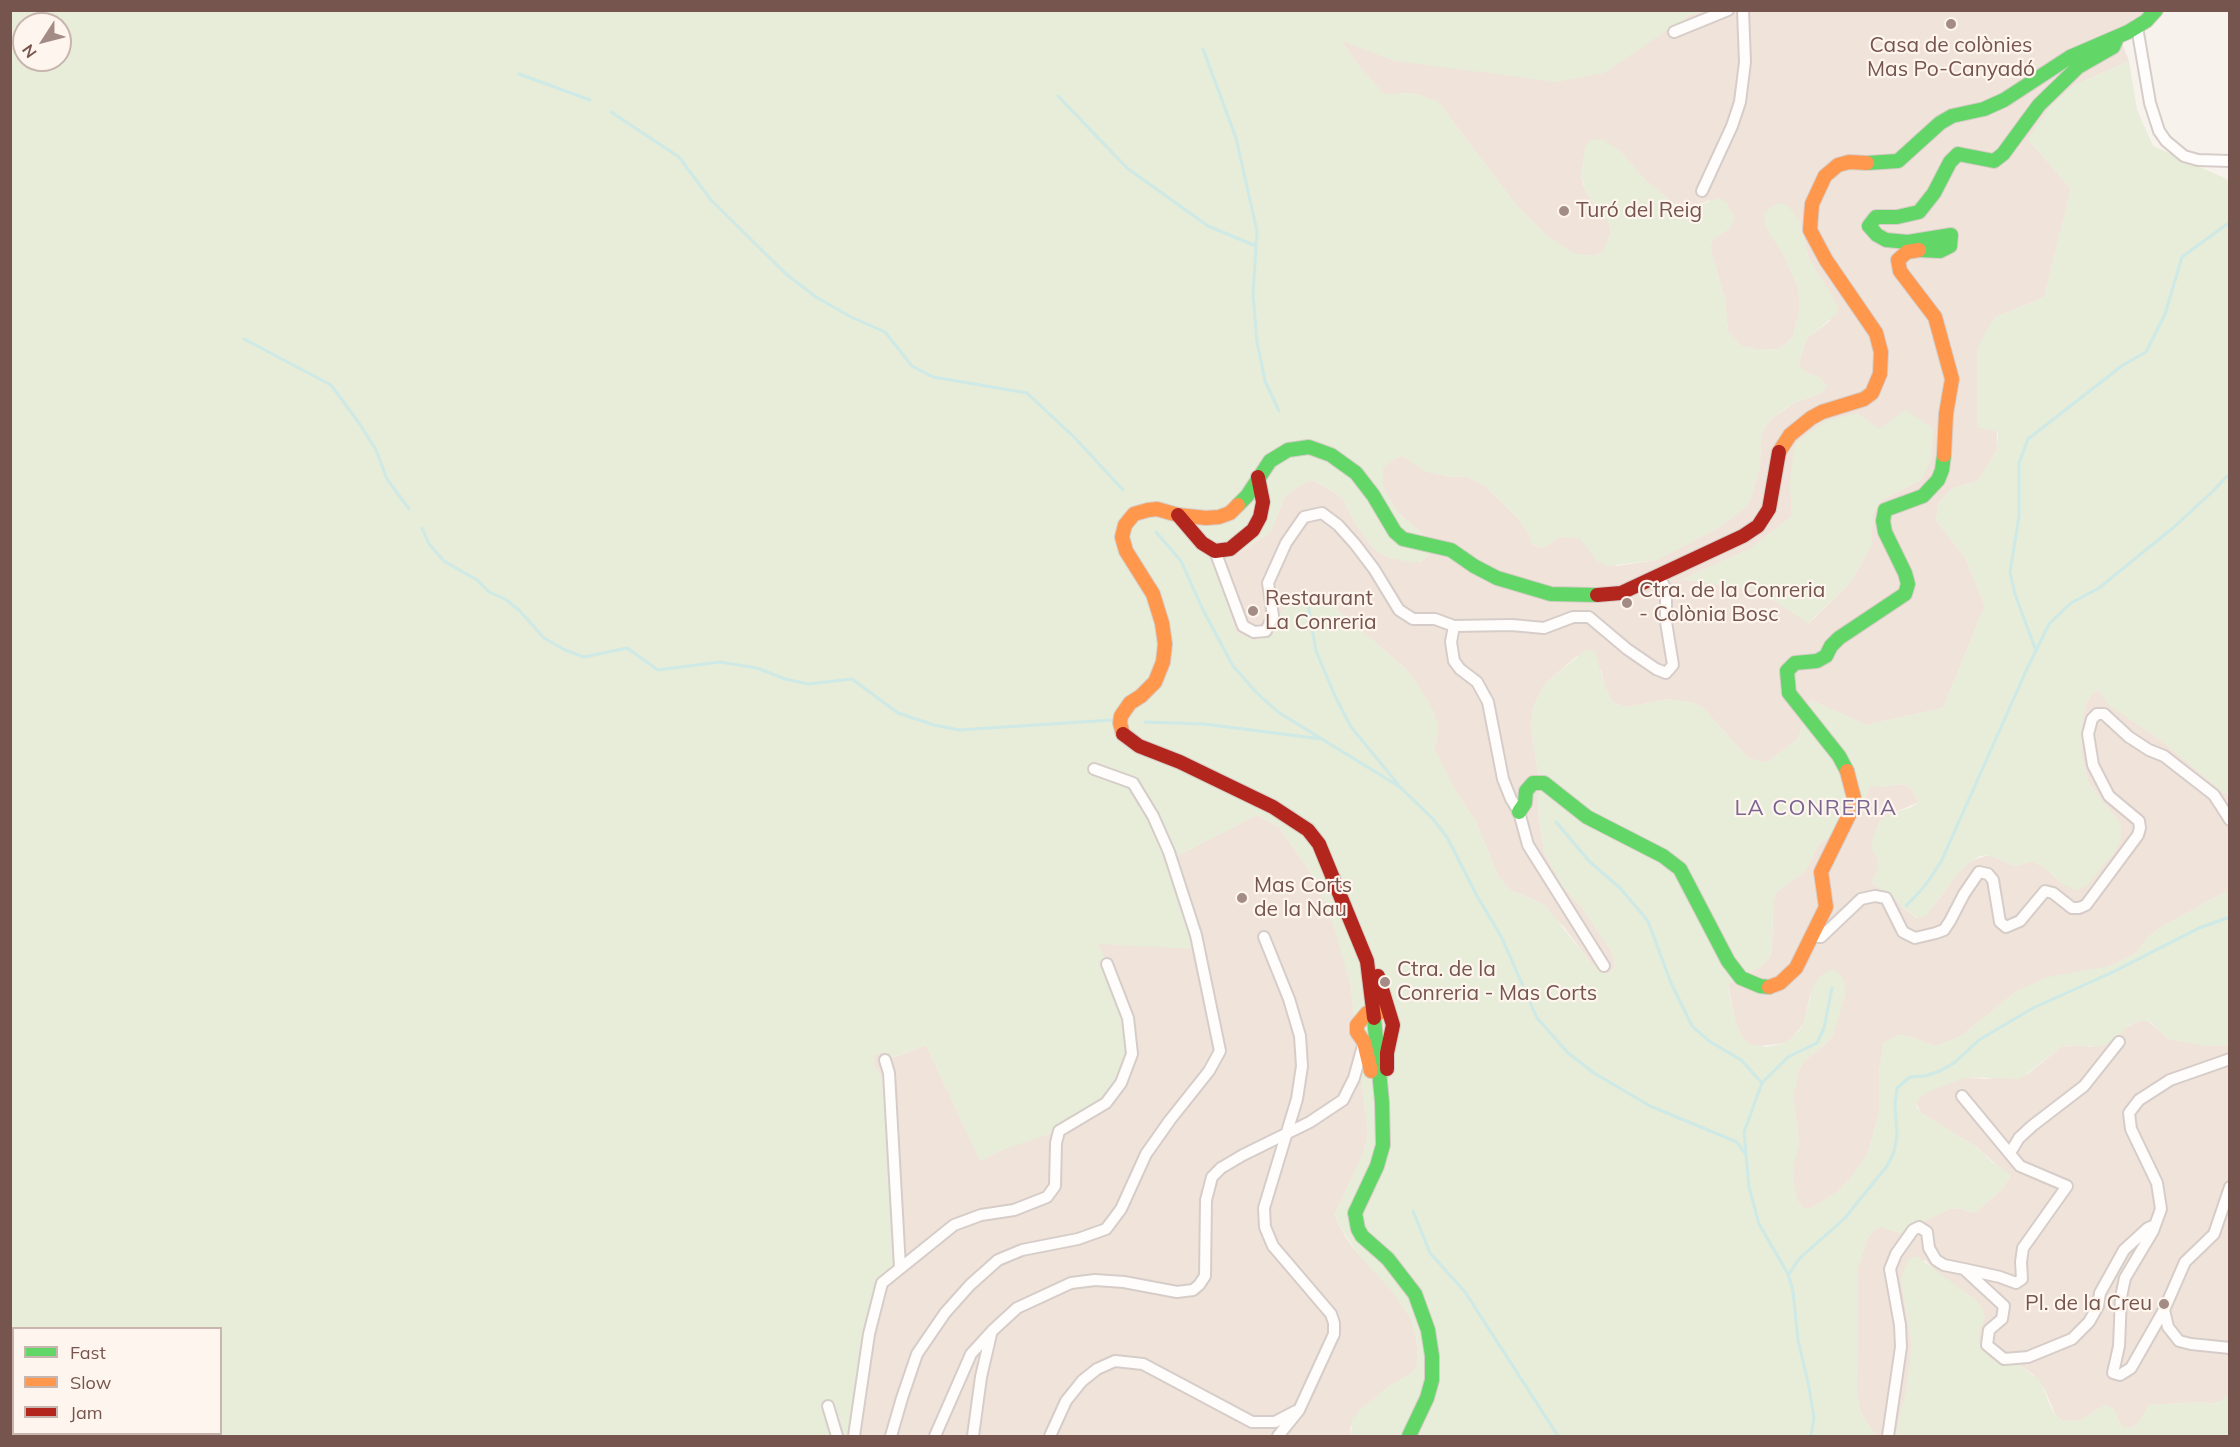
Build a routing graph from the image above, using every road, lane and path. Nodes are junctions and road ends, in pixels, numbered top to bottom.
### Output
1 (1728, 10) edge
2 (1743, 10) edge
3 (2156, 11) edge
4 (2137, 27) junction
5 (1674, 32) dead end
6 (2117, 38) junction
7 (2229, 161) edge
8 (1702, 191) dead end
9 (1258, 477) junction
10 (1178, 515) junction
11 (1215, 551) junction
12 (1659, 576) junction
13 (1454, 626) junction
14 (1094, 769) dead end
15 (1519, 812) junction
16 (2229, 820) edge
17 (1342, 901) junction
18 (1264, 937) dead end
19 (1810, 937) junction
20 (1107, 964) dead end
21 (1604, 966) dead end
22 (1369, 1013) junction
23 (1390, 1018) junction
24 (1390, 1038) junction
25 (1366, 1040) junction
26 (2119, 1042) dead end
27 (2229, 1059) edge
28 (885, 1060) dead end
29 (1962, 1096) dead end
30 (1383, 1132) junction
31 (1288, 1133) junction
32 (2010, 1153) junction
33 (2229, 1187) edge
34 (2155, 1225) junction
35 (900, 1267) junction
36 (1964, 1269) junction
37 (2164, 1310) junction
38 (992, 1331) junction
39 (2229, 1348) edge
40 (828, 1406) dead end
41 (1299, 1410) junction
42 (837, 1437) edge
43 (854, 1437) edge
44 (891, 1437) edge
45 (935, 1437) edge
46 (973, 1437) edge
47 (1050, 1437) edge
48 (1278, 1437) edge
49 (1409, 1437) edge
50 (1888, 1437) edge

1 - 5 street
2 - 8 street
3 - 4 street
4 - 6 street
4 - 7 street
6 - 12 street
6 - 19 street
9 - 10 street
9 - 11 street
9 - 12 street
10 - 11 street
10 - 17 street
11 - 13 street
12 - 13 street
13 - 15 street
14 - 44 street
15 - 19 street
15 - 21 street
16 - 19 street
17 - 22 street
17 - 23 street
18 - 31 street
20 - 35 street
22 - 23 street
22 - 25 street
22 - 25 street
23 - 24 street
24 - 25 street
24 - 30 street
25 - 30 street
25 - 31 street
26 - 32 street
27 - 34 street
28 - 35 street
29 - 32 street
30 - 49 street
31 - 38 street
31 - 41 street
32 - 36 street
33 - 37 street
34 - 36 street
34 - 37 street
35 - 43 street
36 - 50 street
37 - 39 street
38 - 45 street
38 - 46 street
40 - 42 street
41 - 47 street
41 - 48 street

